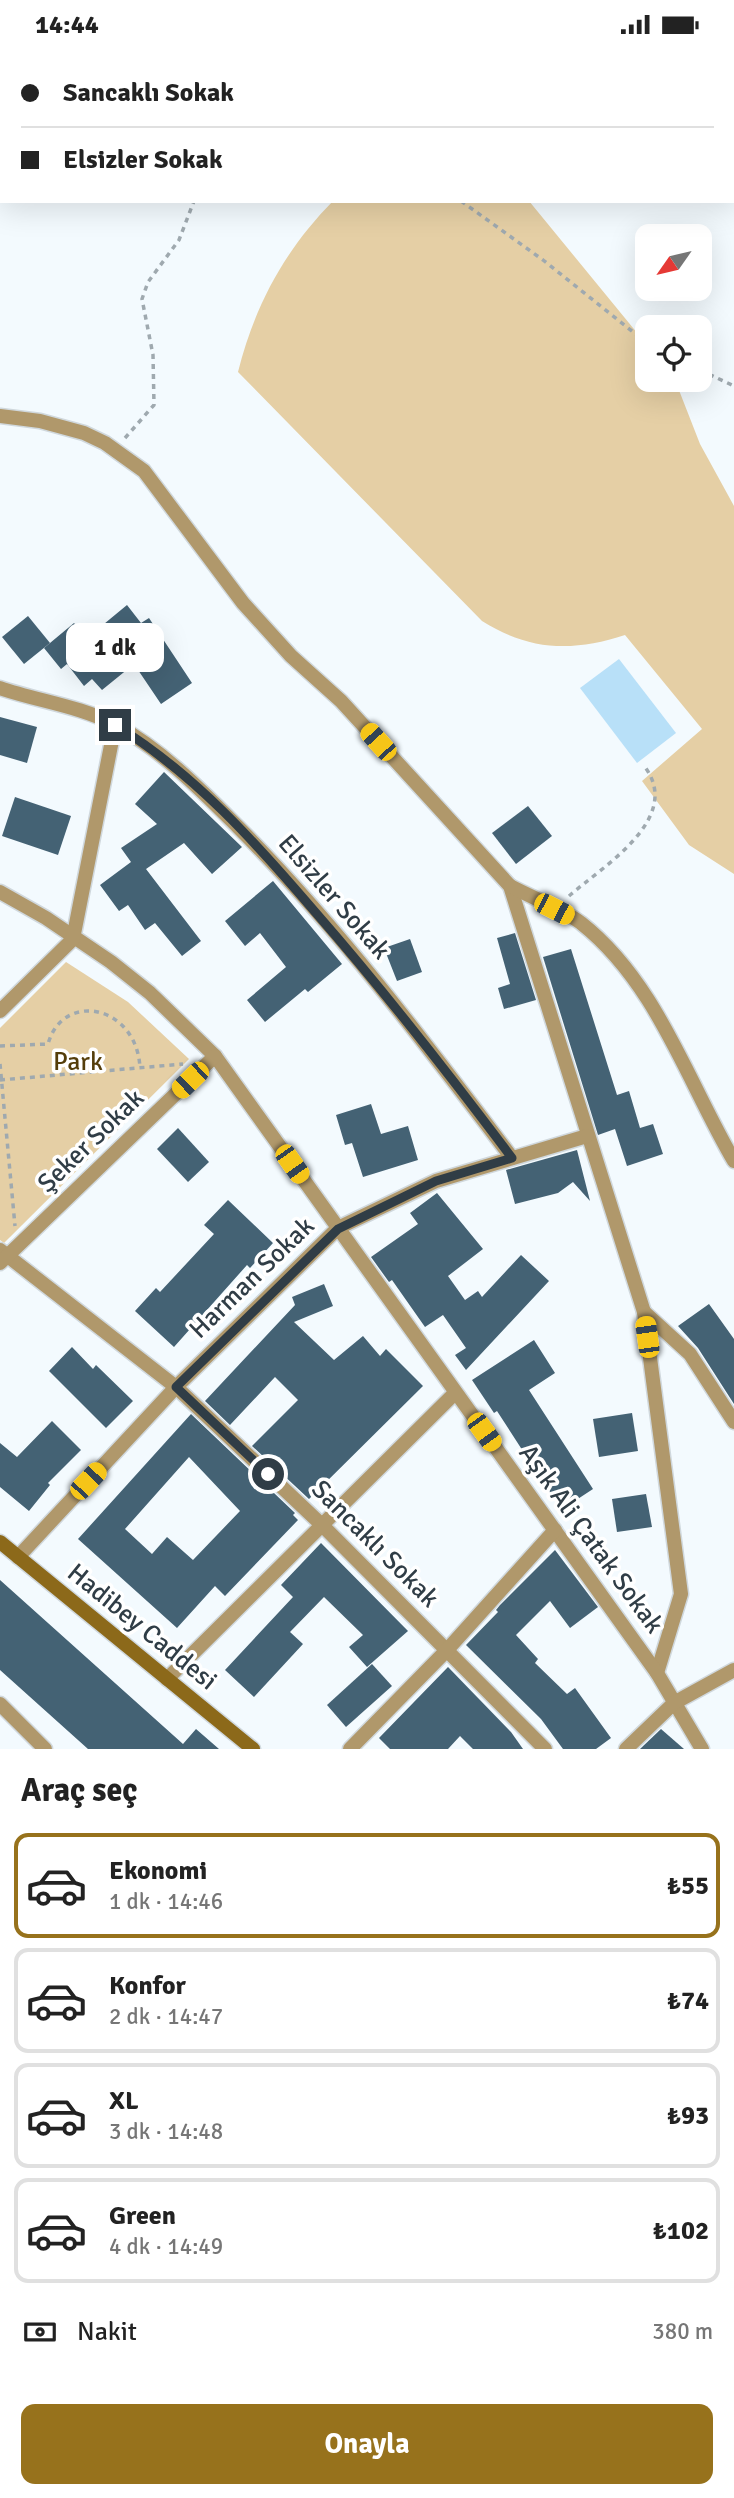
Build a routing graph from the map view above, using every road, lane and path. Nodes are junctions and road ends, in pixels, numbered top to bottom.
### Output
1 (193, 203) edge
2 (464, 203) edge
3 (635, 334) edge
4 (712, 376) edge
5 (734, 386) edge
6 (0, 416) edge
7 (115, 449) junction
8 (0, 688) edge
9 (115, 725) junction
10 (645, 767) dead end
11 (510, 886) junction
12 (0, 892) edge
13 (554, 909) junction
14 (73, 939) junction
15 (0, 1011) edge
16 (0, 1047) edge
17 (212, 1058) junction
18 (0, 1064) edge
19 (140, 1067) junction
20 (1, 1079) edge
21 (587, 1136) junction
22 (512, 1158) junction
23 (734, 1161) edge
24 (338, 1229) junction
25 (6, 1254) edge
26 (644, 1312) junction
27 (176, 1387) junction
28 (455, 1393) junction
29 (734, 1422) edge
30 (323, 1526) junction
31 (555, 1530) junction
32 (0, 1542) edge
33 (18, 1557) junction
34 (447, 1650) junction
35 (734, 1670) edge
36 (657, 1673) junction
37 (167, 1679) junction
38 (674, 1703) junction
39 (0, 1705) edge
40 (45, 1749) edge
41 (253, 1749) edge
42 (350, 1749) edge
43 (545, 1749) edge
44 (626, 1749) edge
45 (702, 1749) edge

1 - 7 path
2 - 3 path
4 - 5 path
6 - 7 street
7 - 11 street
8 - 9 street, Elsizler Sokak
9 - 14 street
9 - 22 street, Elsizler Sokak
10 - 13 path
11 - 13 street
11 - 21 street
12 - 14 street, Aşık Ali Çatak Sokak
13 - 23 street
14 - 15 street
14 - 17 street, Aşık Ali Çatak Sokak
16 - 19 path
17 - 19 path
17 - 24 street, Aşık Ali Çatak Sokak
17 - 25 street, Şeker Sokak
18 - 20 path
19 - 20 path
20 - 25 path
21 - 22 street, Harman Sokak
21 - 26 street
22 - 24 street, Harman Sokak
24 - 27 street, Harman Sokak
24 - 28 street, Aşık Ali Çatak Sokak
25 - 27 street, Sancaklı Sokak
26 - 29 street
26 - 36 street
27 - 30 street, Sancaklı Sokak
27 - 33 street, Harman Sokak
28 - 30 street
28 - 31 street, Aşık Ali Çatak Sokak
30 - 34 street, Sancaklı Sokak
30 - 37 street
31 - 34 street
31 - 36 street, Aşık Ali Çatak Sokak
32 - 33 main road, Hadibey Caddesi
33 - 37 main road, Hadibey Caddesi
34 - 42 street
34 - 43 street, Sancaklı Sokak
35 - 38 street
36 - 38 street, Aşık Ali Çatak Sokak
37 - 41 main road, Hadibey Caddesi
38 - 44 street
38 - 45 street, Aşık Ali Çatak Sokak
39 - 40 street

